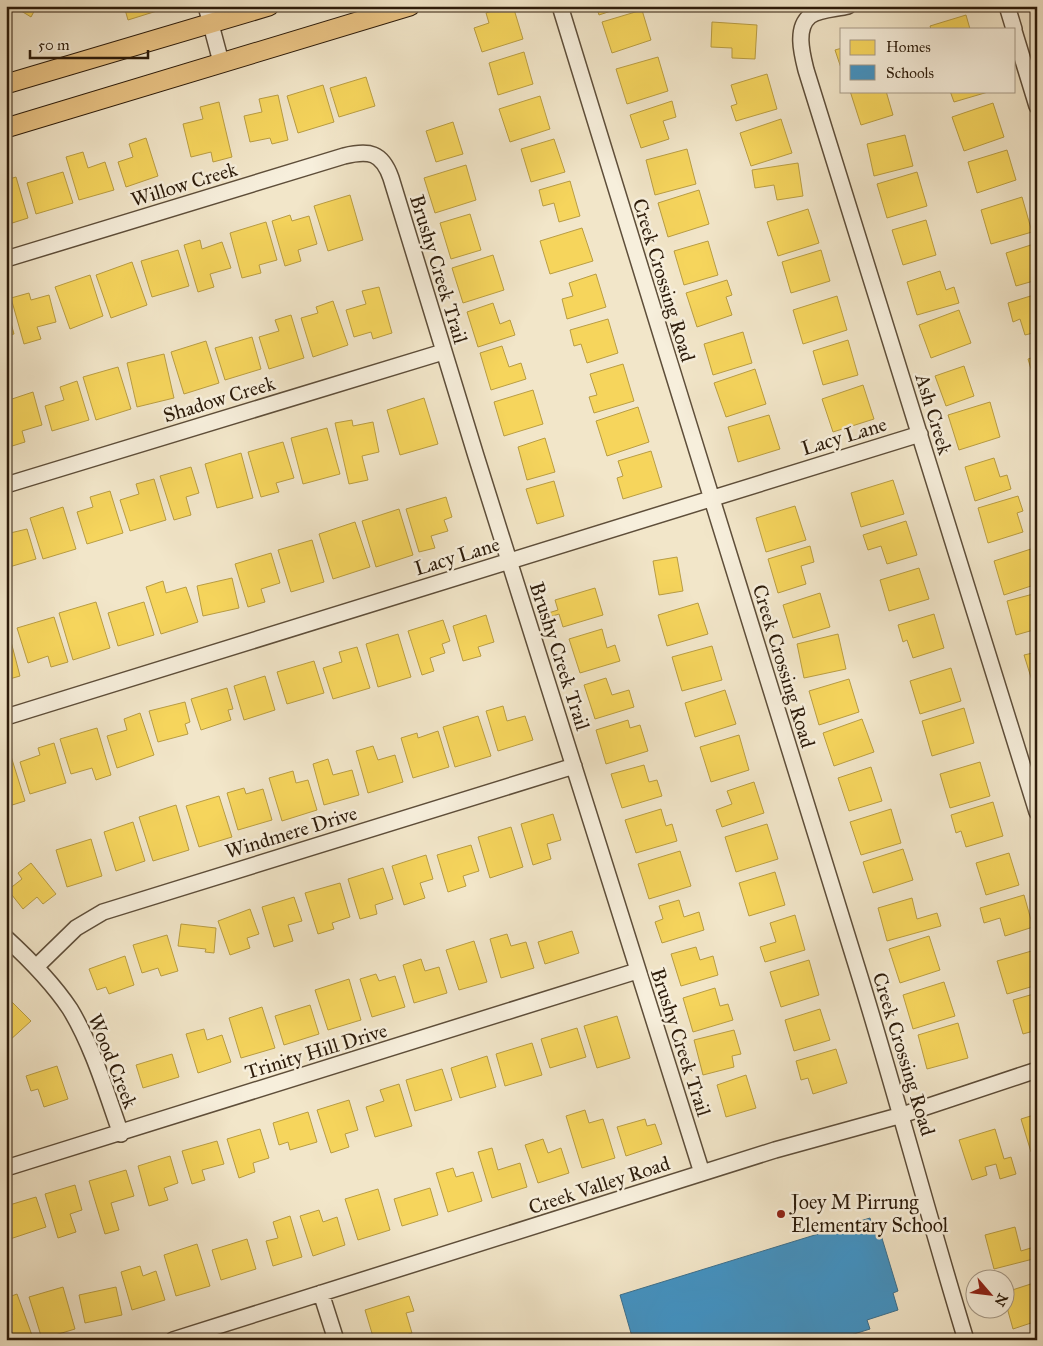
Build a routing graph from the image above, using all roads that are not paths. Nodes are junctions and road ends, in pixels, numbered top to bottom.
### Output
1 (269, 6) edge
2 (410, 6) edge
3 (560, 6) edge
4 (848, 6) edge
5 (1007, 6) edge
6 (208, 15) edge
7 (1013, 28) edge
8 (1016, 37) edge
9 (221, 62) junction
10 (6, 84) edge
11 (1037, 106) edge
12 (6, 128) edge
13 (374, 155) joint
14 (6, 259) edge
15 (444, 352) junction
16 (920, 434) junction
17 (6, 485) edge
18 (710, 498) junction
19 (509, 561) junction
20 (6, 717) edge
21 (574, 766) junction
22 (1037, 812) edge
23 (6, 938) edge
24 (37, 966) junction
25 (637, 972) junction
26 (1037, 1070) edge
27 (902, 1114) junction
28 (121, 1134) junction
29 (6, 1168) edge
30 (702, 1173) junction
31 (321, 1292) junction
32 (173, 1340) edge
33 (336, 1340) edge
34 (966, 1340) edge

1 - 6 main road
2 - 9 main road
3 - 18 street, Creek Crossing Road
4 - 16 street, Ash Creek
5 - 7 street
6 - 9 street
6 - 10 main road
8 - 11 street
9 - 12 main road
13 - 14 street, Willow Creek
13 - 15 street, Brushy Creek Trail
15 - 17 street, Shadow Creek
15 - 19 street, Brushy Creek Trail
16 - 18 street, Lacy Lane
16 - 22 street, Ash Creek
18 - 19 street, Lacy Lane
18 - 27 street, Creek Crossing Road
19 - 20 street, Lacy Lane
19 - 21 street, Brushy Creek Trail
21 - 24 street, Windmere Drive
21 - 25 street, Brushy Creek Trail
23 - 24 street, Wood Creek
24 - 28 street, Wood Creek
25 - 28 street, Trinity Hill Drive
25 - 30 street, Brushy Creek Trail
26 - 27 street, Creek Valley Road
27 - 30 street, Creek Valley Road
27 - 34 street, Creek Crossing Road
28 - 29 street, Trinity Hill Drive
30 - 31 street, Creek Valley Road
31 - 32 street, Creek Valley Road
31 - 33 street

